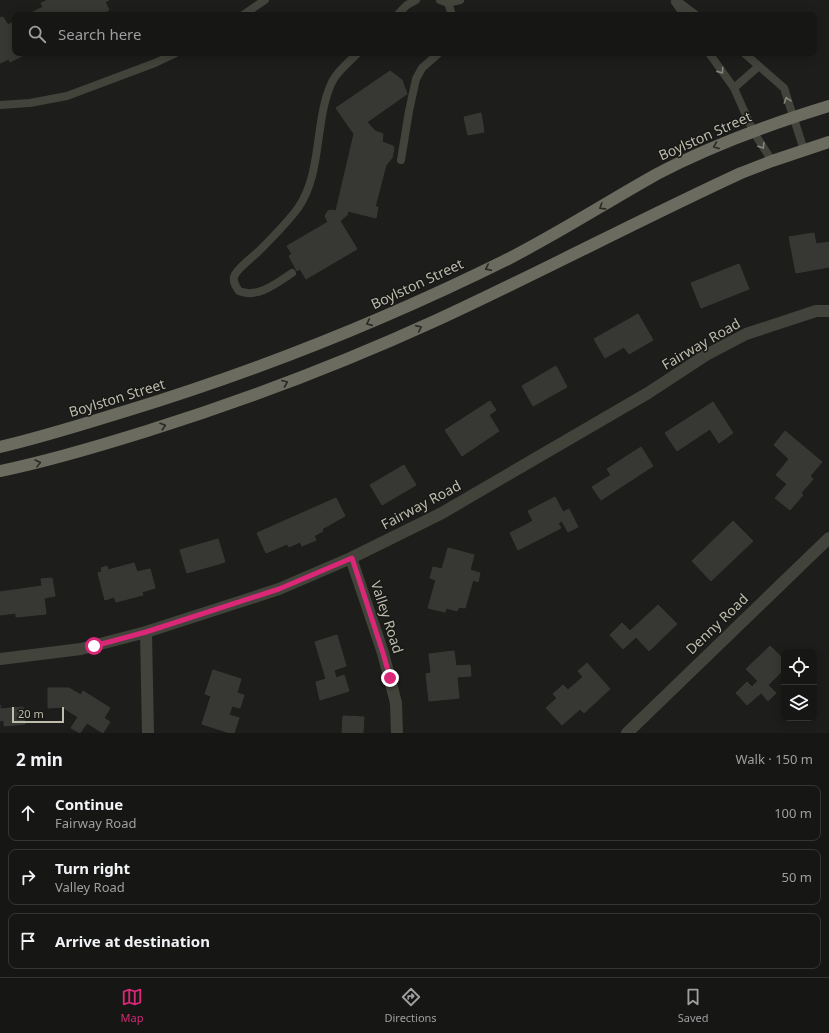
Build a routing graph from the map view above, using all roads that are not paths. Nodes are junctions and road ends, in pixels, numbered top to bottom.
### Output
1 (265, 0) edge
2 (416, 0) edge
3 (440, 0) edge
4 (460, 0) edge
5 (675, 0) edge
6 (449, 2) edge
7 (247, 12) edge
8 (400, 12) edge
9 (451, 12) edge
10 (682, 12) edge
11 (692, 12) edge
12 (170, 56) edge
13 (355, 56) edge
14 (436, 56) edge
15 (711, 56) edge
16 (747, 56) edge
17 (759, 66) junction
18 (734, 88) junction
19 (0, 105) edge
20 (829, 106) edge
21 (793, 117) junction
22 (753, 131) junction
23 (829, 142) edge
24 (804, 150) junction
25 (401, 160) dead end
26 (772, 161) junction
27 (292, 273) dead end
28 (829, 311) edge
29 (0, 446) edge
30 (0, 472) edge
31 (829, 538) edge
32 (352, 558) junction
33 (146, 632) junction
34 (0, 659) edge
35 (148, 733) edge
36 (397, 733) edge
37 (627, 733) edge

1 - 7 lane
2 - 8 lane
3 - 6 lane
4 - 6 lane
5 - 10 lane
5 - 11 lane
6 - 9 lane
12 - 19 lane
13 - 27 lane
14 - 25 lane
15 -> 18 lane
16 - 17 lane
17 - 18 lane
21 -> 17 lane
18 - 22 lane
20 - 21 highway, Boylston Street
21 - 22 highway, Boylston Street
21 - 24 lane
22 -> 26 lane
22 -> 29 highway, Boylston Street
23 - 24 highway
24 - 26 highway
30 -> 26 highway
28 - 32 street, Fairway Road
31 - 37 street, Denny Road
32 - 33 street, Fairway Road
32 - 36 street, Valley Road
33 - 34 street, Fairway Road
33 - 35 street

